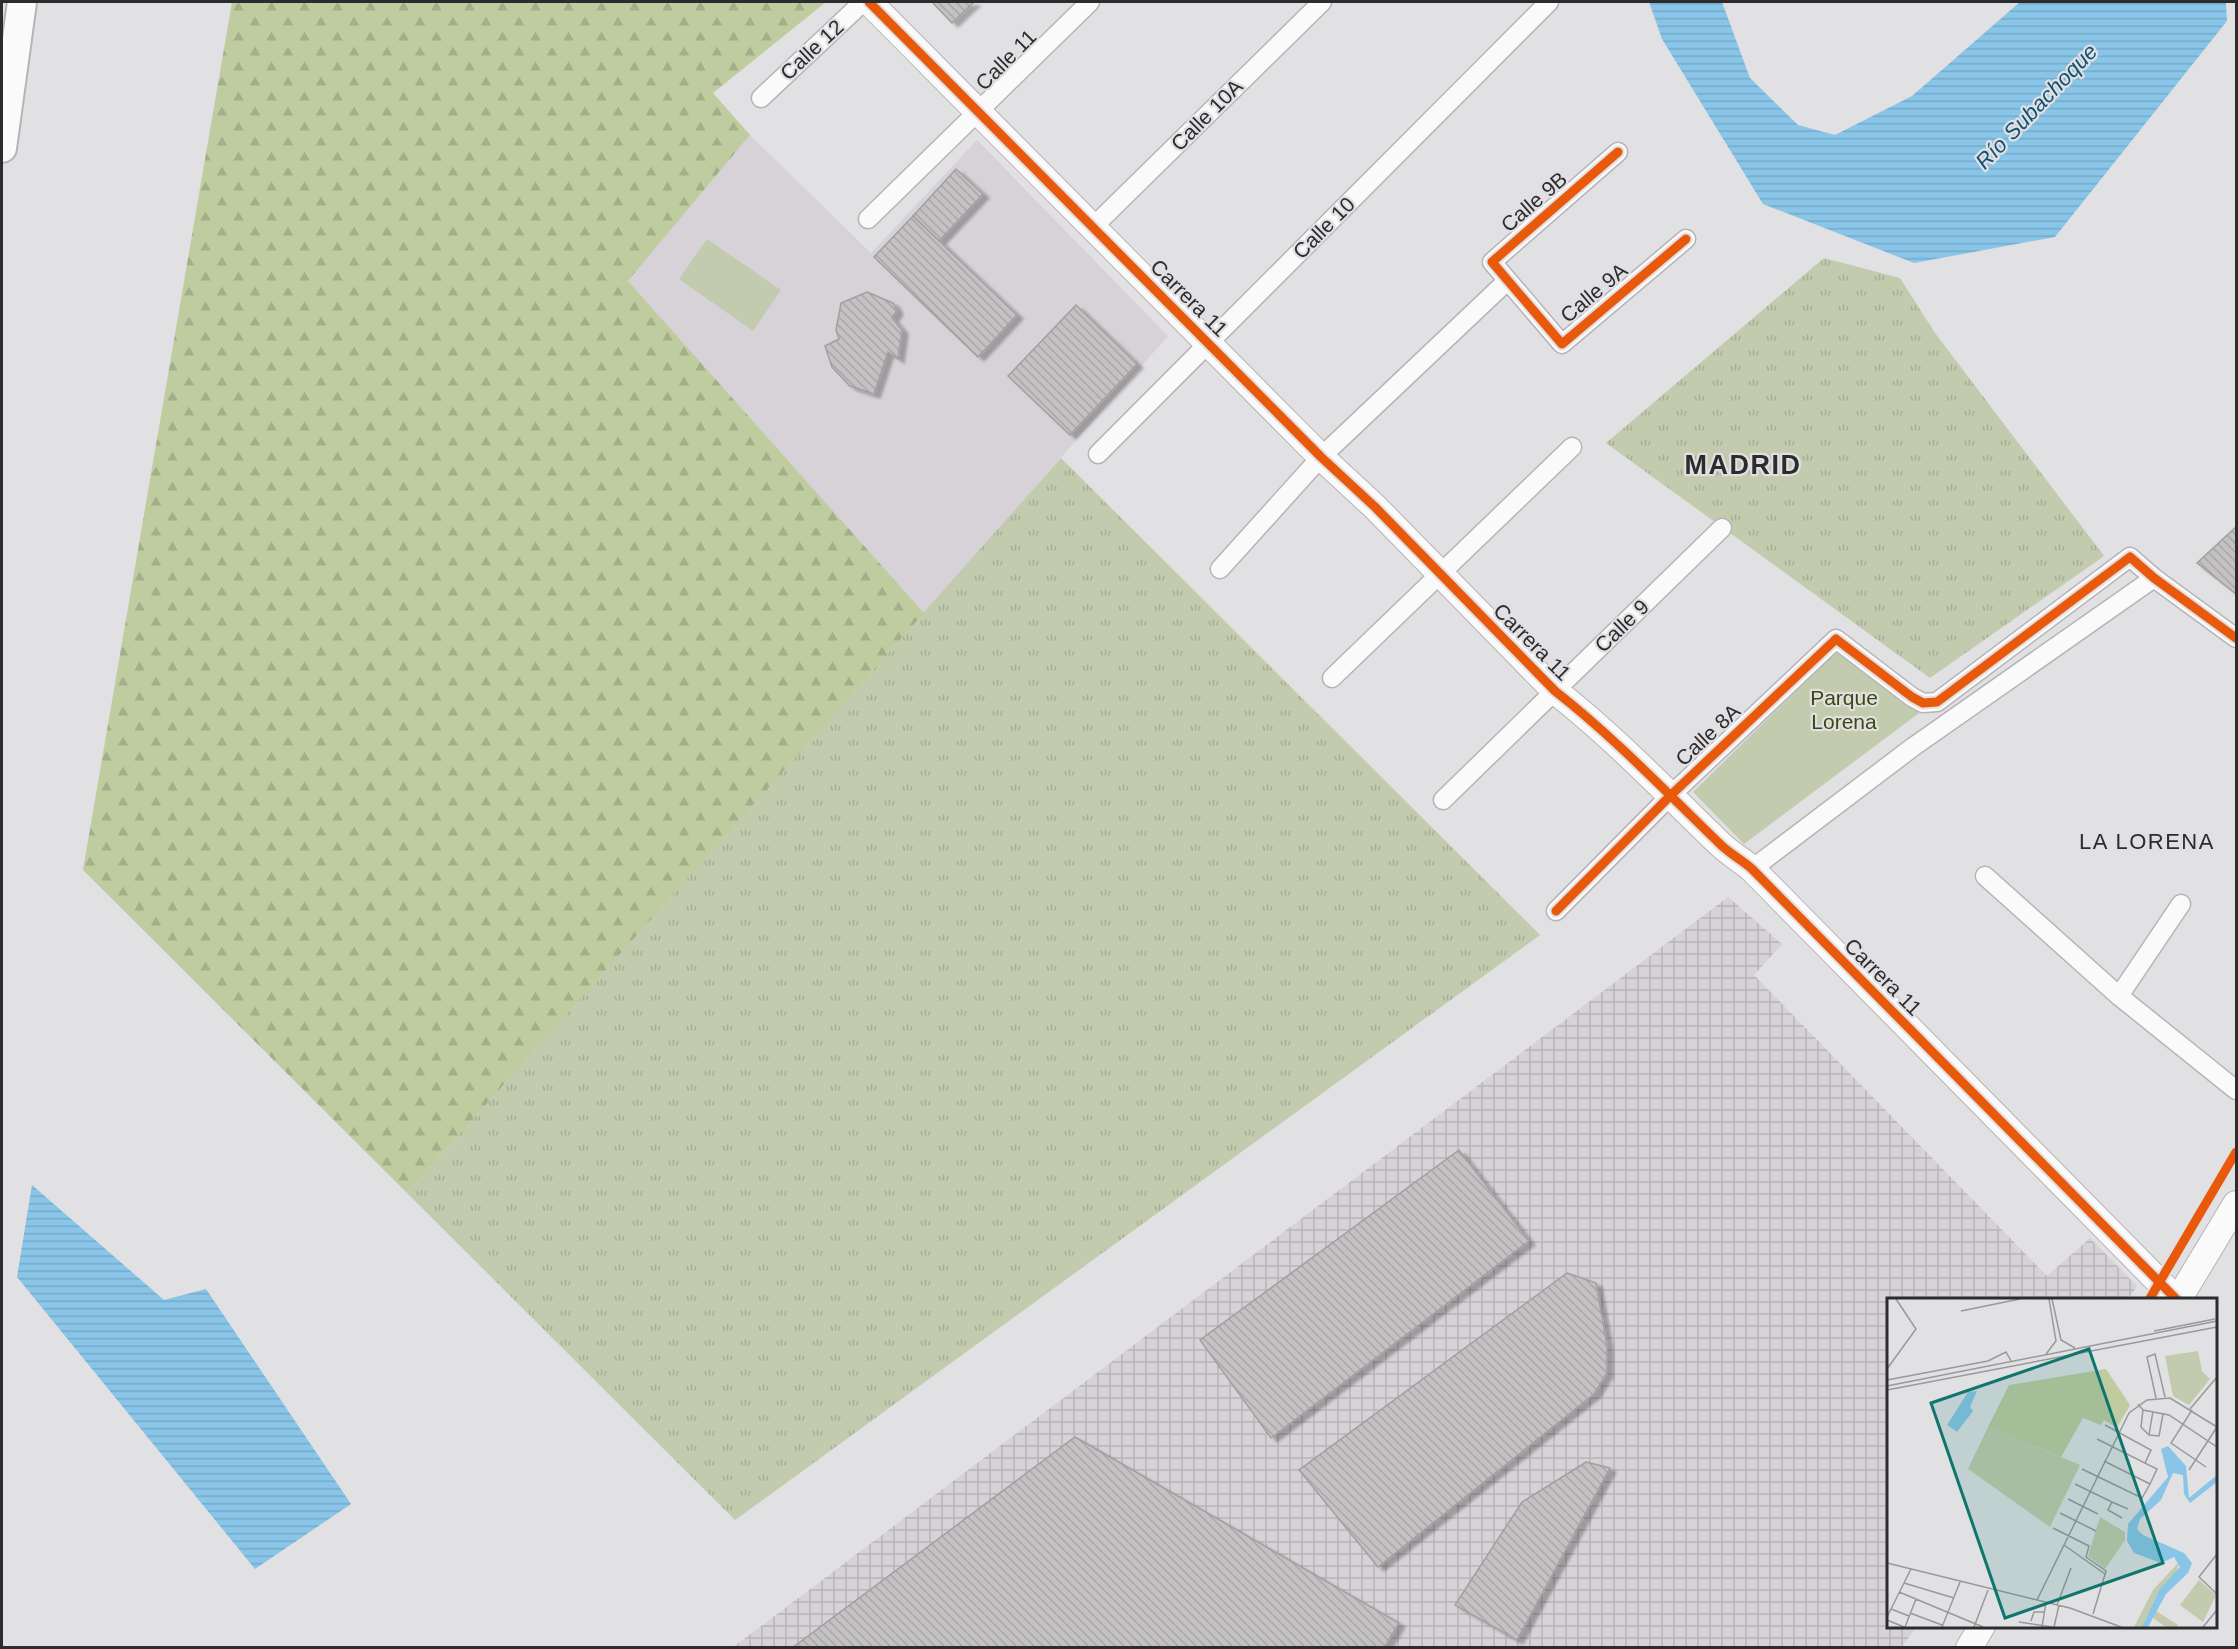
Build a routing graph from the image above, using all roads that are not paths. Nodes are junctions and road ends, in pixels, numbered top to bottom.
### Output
1 (22, 2) edge
2 (863, 2) edge
3 (869, 2) edge
4 (1090, 2) edge
5 (1322, 2) edge
6 (1549, 2) edge
7 (760, 98) dead end
8 (979, 112) junction
9 (2, 148) edge
10 (1618, 152) dead end
11 (868, 219) dead end
12 (1092, 228) junction
13 (1686, 238) dead end
14 (1507, 281) junction
15 (1209, 344) junction
16 (1572, 447) dead end
17 (1098, 454) dead end
18 (1321, 458) junction
19 (1722, 528) dead end
20 (1220, 569) dead end
21 (1439, 574) junction
22 (2154, 578) junction
23 (2236, 638) edge
24 (1332, 678) dead end
25 (1555, 691) junction
26 (1671, 795) junction
27 (1443, 800) dead end
28 (1752, 869) junction
29 (1985, 876) dead end
30 (2181, 904) dead end
31 (1556, 911) dead end
32 (2119, 996) junction
33 (2236, 1090) edge
34 (2234, 1215) edge
35 (2176, 1298) edge
36 (2178, 1298) edge
37 (1981, 1628) edge
38 (1969, 1647) edge

1 - 9 main road
2 - 7 street, Calle 12
3 - 8 street, Carrera 11
4 - 8 street, Calle 11
5 - 12 street, Calle 10A
6 - 15 street, Calle 10
8 - 11 street, Calle 11
8 - 12 street, Carrera 11
10 - 14 street, Calle 9B
12 - 15 street, Carrera 11
13 - 14 street, Calle 9A
14 - 18 street
15 - 17 street, Calle 10
15 - 18 street, Carrera 11
16 - 21 street
18 - 20 street
18 - 21 street, Carrera 11
19 - 25 street, Calle 9
21 - 24 street
21 - 25 street, Carrera 11
22 - 23 street
22 - 26 street, Calle 8A
22 - 28 street
25 - 26 street, Carrera 11
25 - 27 street, Calle 9
26 - 28 street, Carrera 11
26 - 31 street, Calle 8A
28 - 35 street, Carrera 11
29 - 32 street
30 - 32 street
32 - 33 street
34 - 36 street
37 - 38 street

